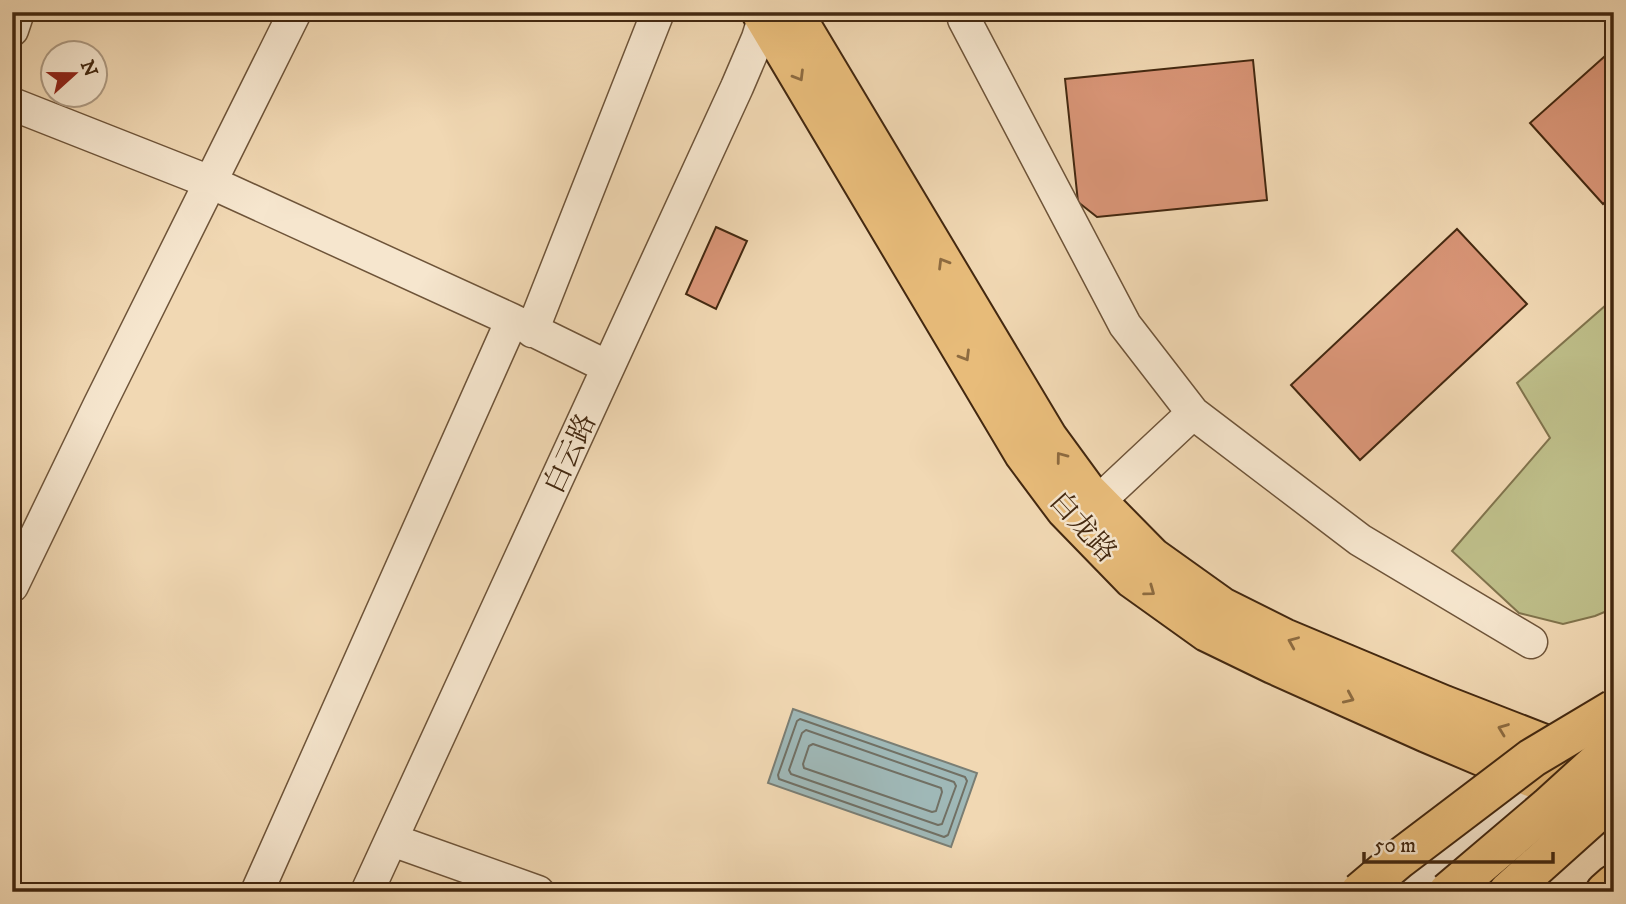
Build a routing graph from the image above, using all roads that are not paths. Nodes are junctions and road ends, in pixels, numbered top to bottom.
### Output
1 (19, 12) edge
2 (295, 12) edge
3 (658, 12) edge
4 (963, 12) edge
5 (771, 14) edge
6 (12, 30) edge
7 (12, 104) edge
8 (210, 182) junction
9 (522, 325) junction
10 (608, 367) junction
11 (1193, 413) junction
12 (1098, 502) junction
13 (12, 586) edge
14 (1531, 642) dead end
15 (1614, 695) edge
16 (1614, 709) edge
17 (1614, 747) edge
18 (1559, 750) junction
19 (1614, 769) edge
20 (1530, 777) junction
21 (1614, 795) edge
22 (1614, 811) edge
23 (392, 840) junction
24 (1614, 885) edge
25 (257, 892) edge
26 (367, 892) edge
27 (538, 892) edge
28 (1360, 892) edge
29 (1398, 892) edge
30 (1448, 892) edge
31 (1502, 892) edge
32 (1508, 892) edge
33 (1606, 892) edge

1 - 6 street
2 - 8 street
3 - 9 street
4 - 11 street
5 - 10 street, 白云路
12 -> 5 main road, 白龙路
5 -> 20 main road, 白龙路
7 - 8 street
8 - 9 street
8 - 13 street
9 - 10 street
9 - 25 street
10 - 23 street, 白云路
11 - 12 street
11 - 14 street
18 -> 12 main road, 白龙路
15 - 18 street
16 - 28 main road, bridge
17 - 30 main road, bridge
18 - 19 main road, 白龙路
18 - 20 street
20 - 22 main road, 白龙路
20 - 29 street
21 - 31 main road, bridge
21 - 32 main road, bridge
23 - 26 street, 白云路
23 - 27 street
24 - 33 main road

